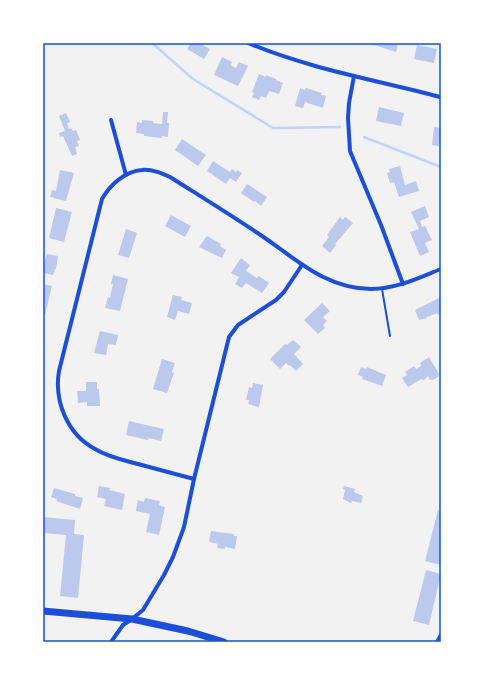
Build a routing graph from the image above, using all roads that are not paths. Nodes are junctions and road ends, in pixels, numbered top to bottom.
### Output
1 (248, 43) edge
2 (354, 76) junction
3 (440, 96) edge
4 (111, 120) dead end
5 (126, 175) junction
6 (302, 265) junction
7 (441, 269) edge
8 (403, 284) junction
9 (382, 289) junction
10 (390, 336) dead end
11 (194, 479) junction
12 (43, 611) edge
13 (132, 619) junction
14 (441, 635) edge
15 (110, 642) edge
16 (224, 642) edge
17 (437, 642) edge

1 - 2 street
2 - 3 street
2 - 8 street
4 - 5 street
5 - 6 street
5 - 11 street
6 - 9 street
6 - 11 street
7 - 8 street
8 - 9 street
9 - 10 lane
11 - 13 street
12 - 13 highway
13 - 15 street
13 - 16 highway
14 - 17 street

